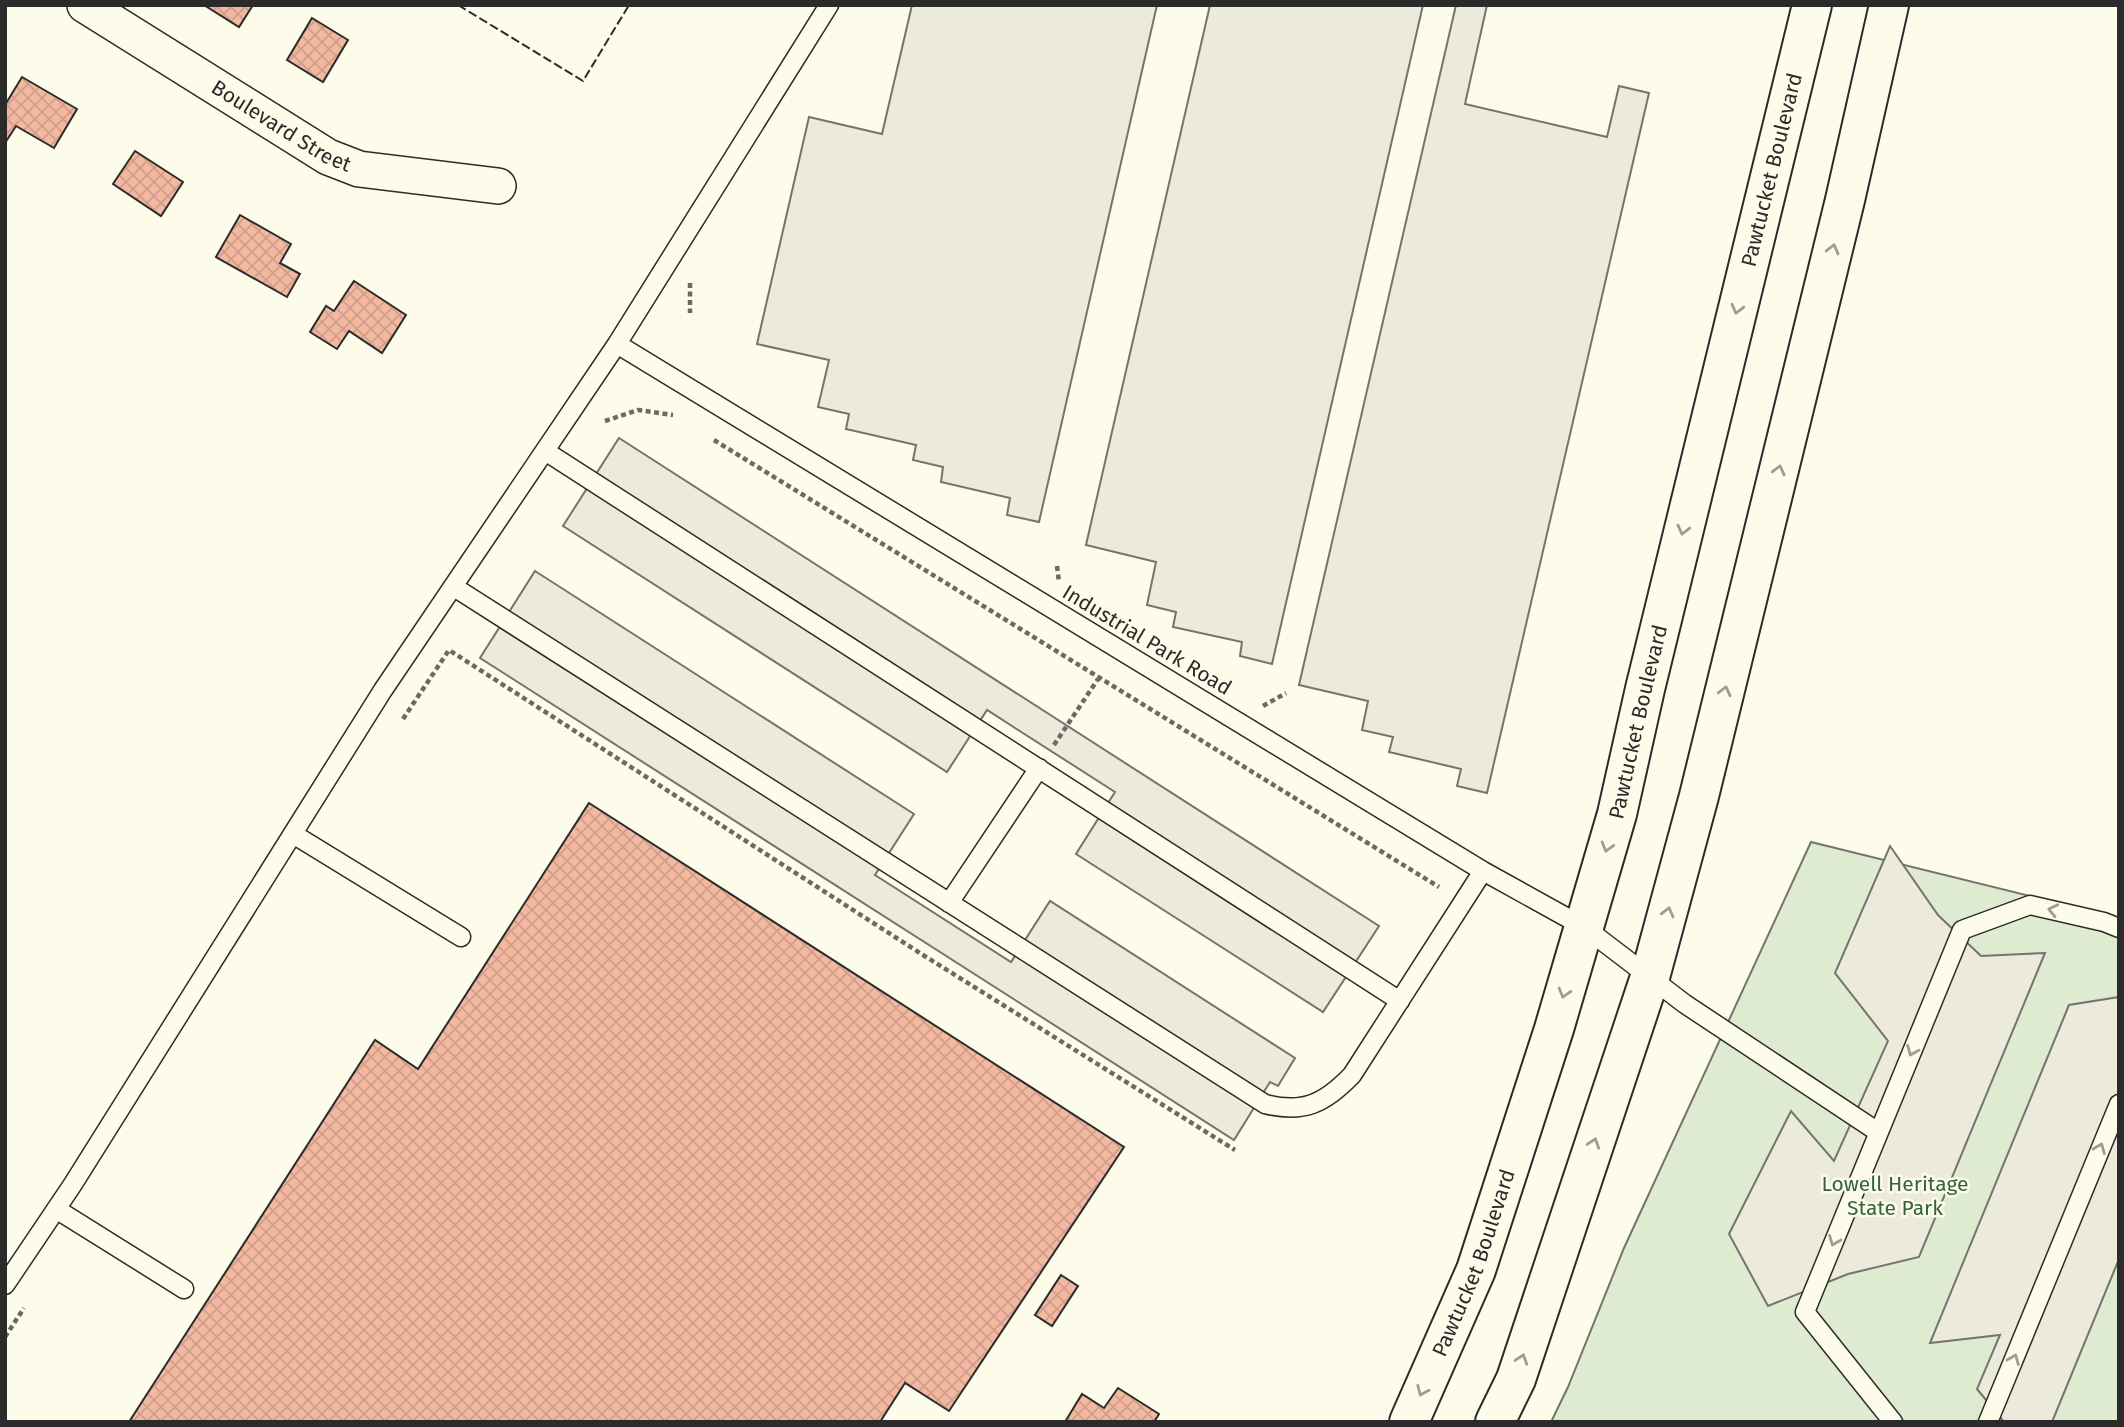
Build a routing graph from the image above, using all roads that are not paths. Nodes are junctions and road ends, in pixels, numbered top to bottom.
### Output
1 (85, 5) edge
2 (830, 5) edge
3 (1812, 5) edge
4 (1889, 5) edge
5 (498, 186) dead end
6 (617, 344) junction
7 (545, 451) junction
8 (454, 587) junction
9 (1039, 768) junction
10 (293, 834) junction
11 (1483, 871) junction
12 (949, 903) junction
13 (1584, 927) junction
14 (2119, 928) edge
15 (461, 937) dead end
16 (1650, 977) junction
17 (1400, 1001) junction
18 (2119, 1104) edge
19 (1878, 1132) junction
20 (57, 1209) junction
21 (5, 1285) edge
22 (184, 1289) dead end
23 (1409, 1422) edge
24 (1495, 1422) edge
25 (1893, 1422) edge
26 (1988, 1422) edge

1 - 5 street, Boulevard Street
2 - 6 lane
3 -> 13 main road, Pawtucket Boulevard
16 -> 4 main road
6 - 7 lane
6 - 11 lane, Industrial Park Road
7 - 8 lane
7 - 9 lane
8 - 10 lane
8 - 12 lane
9 - 12 lane
9 - 17 lane
10 - 15 lane
10 - 20 lane
11 - 13 lane, Industrial Park Road
11 - 17 lane
12 - 17 lane
13 - 16 lane, Industrial Park Road
13 -> 23 main road, Pawtucket Boulevard
14 -> 19 lane
16 - 19 lane, Industrial Park Road
24 -> 16 main road
26 -> 18 lane
19 -> 25 lane
20 - 21 lane
20 - 22 lane

